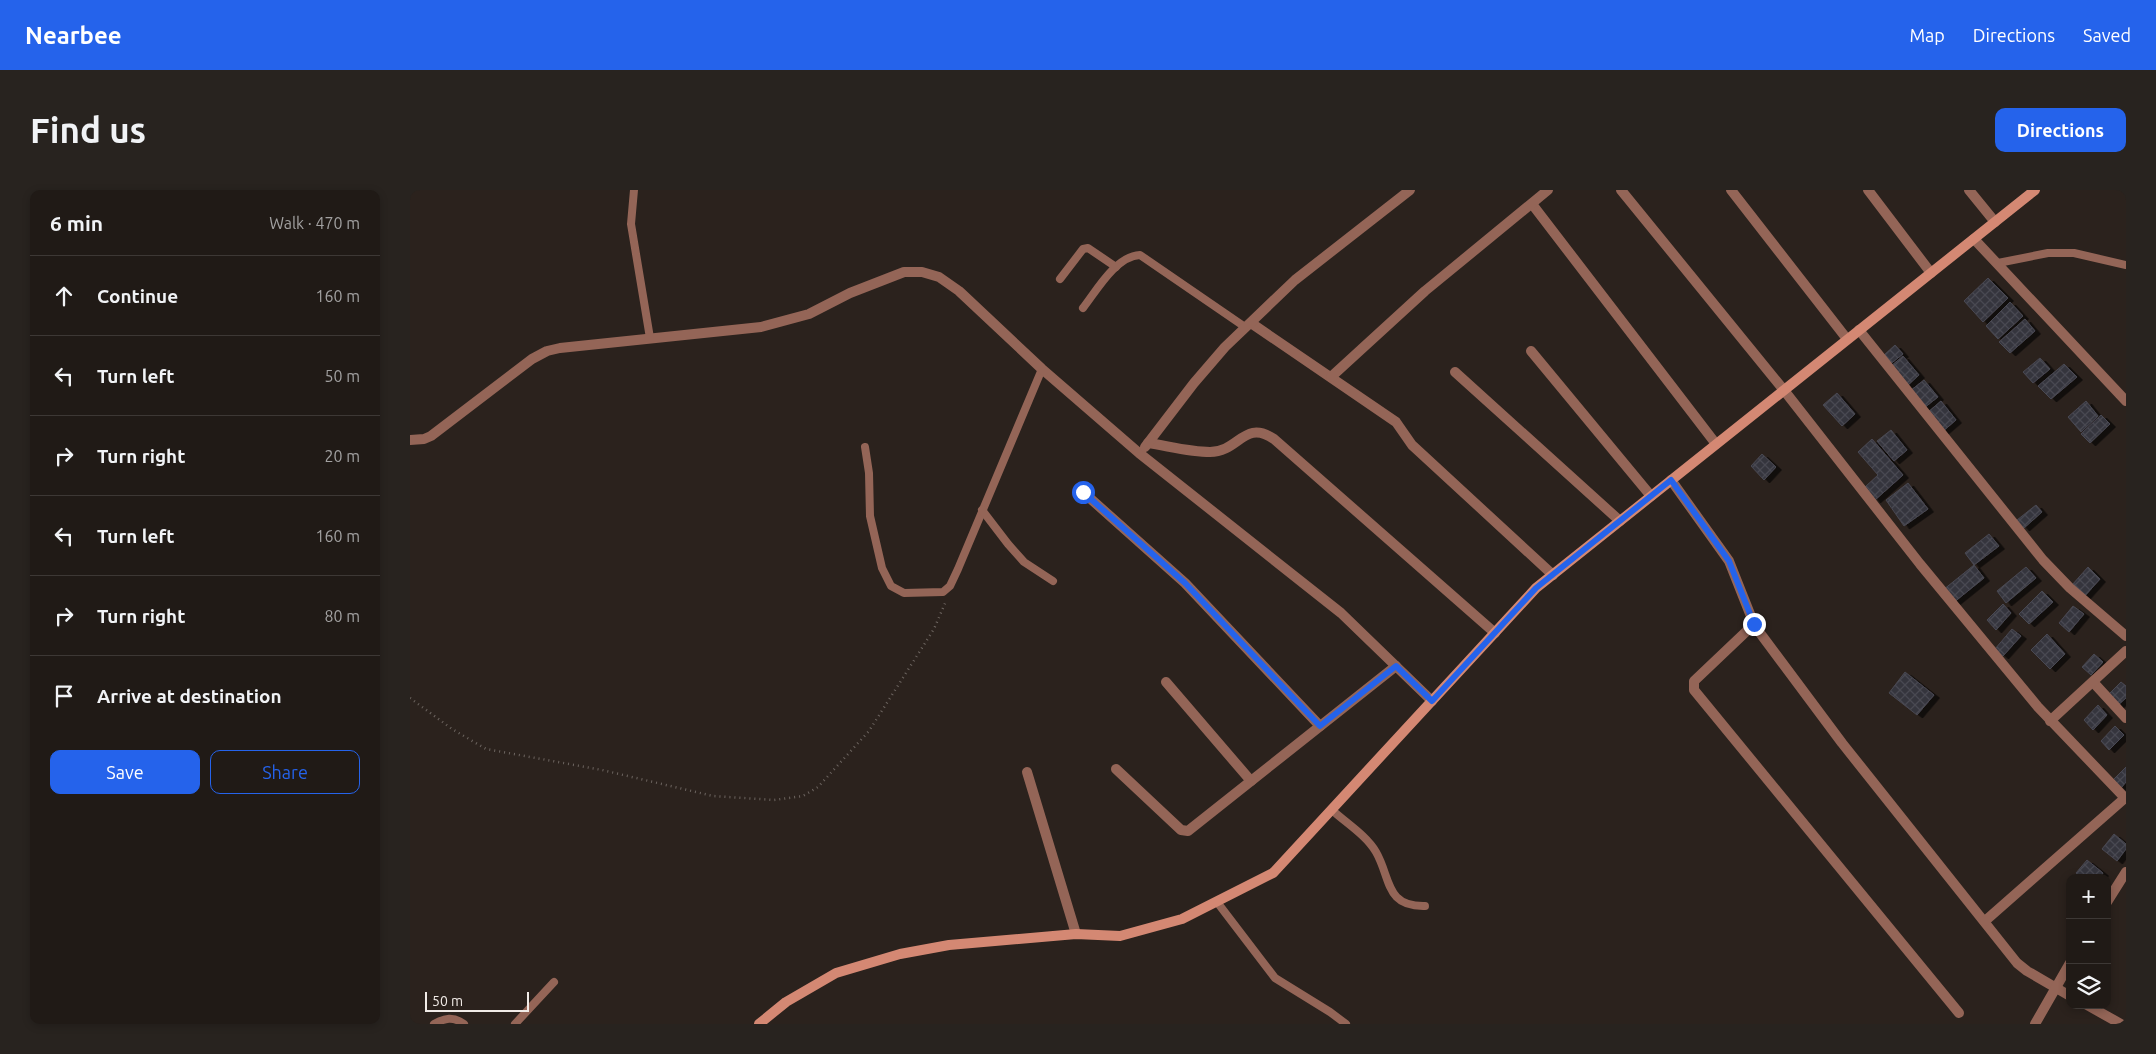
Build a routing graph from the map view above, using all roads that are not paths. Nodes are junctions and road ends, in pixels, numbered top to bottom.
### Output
1 (634, 190) edge
2 (1410, 190) edge
3 (1548, 190) edge
4 (1622, 190) edge
5 (1731, 190) edge
6 (1868, 190) edge
7 (1969, 190) edge
8 (2035, 190) edge
9 (1532, 204) junction
10 (1995, 222) junction
11 (1974, 238) junction
12 (1998, 263) junction
13 (2126, 265) edge
14 (1116, 267) junction
15 (1932, 273) junction
16 (1060, 279) dead end
17 (1083, 308) dead end
18 (1248, 325) junction
19 (1859, 330) junction
20 (650, 338) junction
21 (1847, 340) junction
22 (1531, 351) dead end
23 (1042, 369) junction
24 (1455, 372) dead end
25 (1331, 377) junction
26 (1783, 390) junction
27 (2126, 401) edge
28 (410, 440) edge
29 (1148, 443) junction
30 (1716, 444) junction
31 (865, 447) dead end
32 (1140, 453) junction
33 (1671, 480) junction
34 (1083, 492) dead end
35 (1651, 496) junction
36 (982, 510) junction
37 (1620, 521) junction
38 (1553, 575) junction
39 (1053, 581) dead end
40 (1754, 624) junction
41 (1495, 633) junction
42 (2126, 636) edge
43 (2126, 651) edge
44 (1396, 666) junction
45 (1166, 682) dead end
46 (2093, 682) junction
47 (1432, 701) junction
48 (2126, 718) edge
49 (2050, 721) junction
50 (1320, 726) junction
51 (1116, 770) dead end
52 (1027, 772) dead end
53 (1251, 781) junction
54 (2126, 798) edge
55 (1332, 810) junction
56 (2126, 872) edge
57 (2111, 896) edge
58 (1217, 902) junction
59 (1426, 906) dead end
60 (1985, 921) junction
61 (1076, 934) junction
62 (2069, 964) edge
63 (554, 982) dead end
64 (2054, 988) junction
65 (2066, 994) edge
66 (2093, 1009) edge
67 (1959, 1013) dead end
68 (434, 1024) edge
69 (464, 1024) edge
70 (515, 1024) edge
71 (759, 1024) edge
72 (1346, 1024) edge
73 (2035, 1024) edge
74 (2121, 1024) edge

1 - 20 lane
2 - 18 street
3 - 9 street
4 - 26 street
5 - 21 street
6 - 15 street
7 - 10 street
8 - 10 main road
9 - 25 street
9 - 30 street
10 - 11 main road
11 - 12 street
11 - 15 main road
12 - 13 lane
12 - 27 street
14 - 16 lane
14 - 17 lane
14 - 18 lane
15 - 19 main road
18 - 25 street
18 - 29 street
19 - 21 main road
19 - 42 street
20 - 23 street
20 - 28 street
21 - 26 main road
22 - 35 street
23 - 32 street
23 - 36 lane
24 - 37 street
25 - 38 street
26 - 30 main road
26 - 49 street
29 - 32 street
29 - 41 street
30 - 33 main road
31 - 36 lane
32 - 44 street
33 - 35 main road
33 - 40 street
34 - 50 street
35 - 37 main road
36 - 39 lane
37 - 38 main road
38 - 41 main road
40 - 60 street
40 - 67 street
41 - 47 main road
43 - 46 street
44 - 47 street
44 - 50 street
45 - 53 street
46 - 48 street
46 - 49 street
47 - 55 main road
49 - 54 street
50 - 53 street
51 - 53 street
52 - 61 street
54 - 60 street
55 - 58 main road
55 - 59 lane
56 - 57 street
58 - 61 main road
58 - 72 lane
60 - 64 street
61 - 71 main road
62 - 64 street
63 - 70 lane
64 - 65 street
64 - 73 street
66 - 74 street
68 - 69 lane

